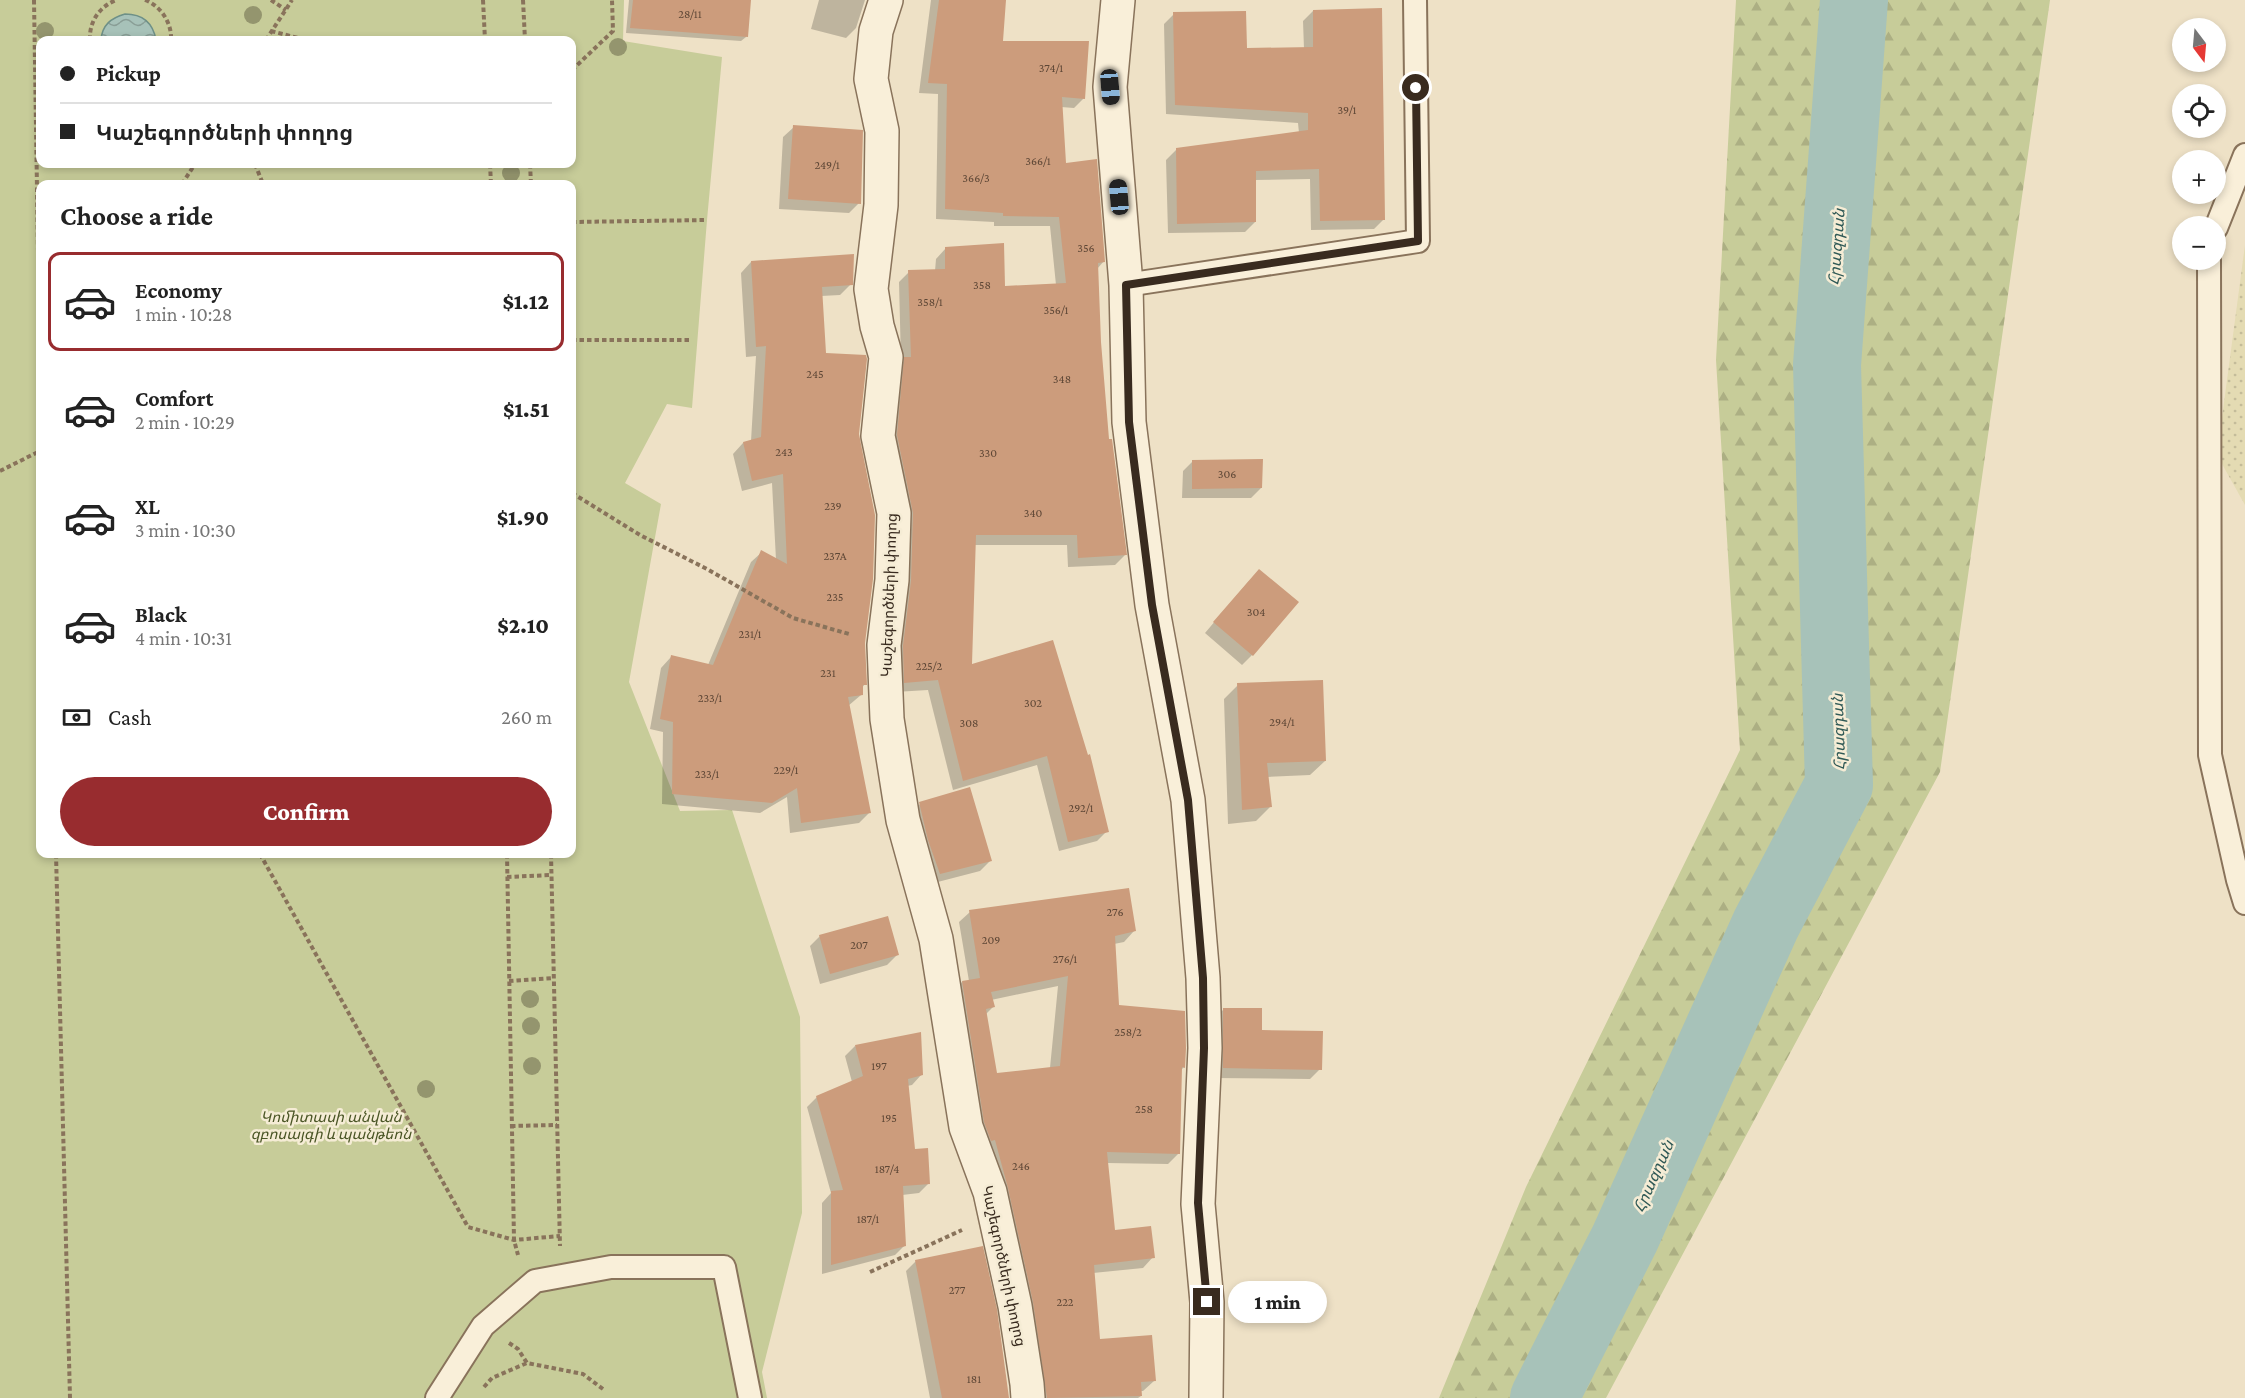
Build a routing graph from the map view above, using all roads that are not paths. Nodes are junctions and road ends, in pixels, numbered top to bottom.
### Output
1 (886, 0) edge
2 (1118, 0) edge
3 (1415, 0) edge
4 (2245, 154) edge
5 (2221, 216) edge
6 (2209, 270) edge
7 (1126, 285) junction
8 (2241, 870) edge
9 (2245, 903) edge
10 (437, 1398) edge
11 (750, 1398) edge
12 (1028, 1398) edge
13 (1206, 1398) edge

1 - 12 street, Կաշեգործների փողոց
2 - 7 street
3 - 7 lane
4 - 5 lane
6 - 8 lane
7 - 13 street
8 - 9 lane
10 - 11 lane

